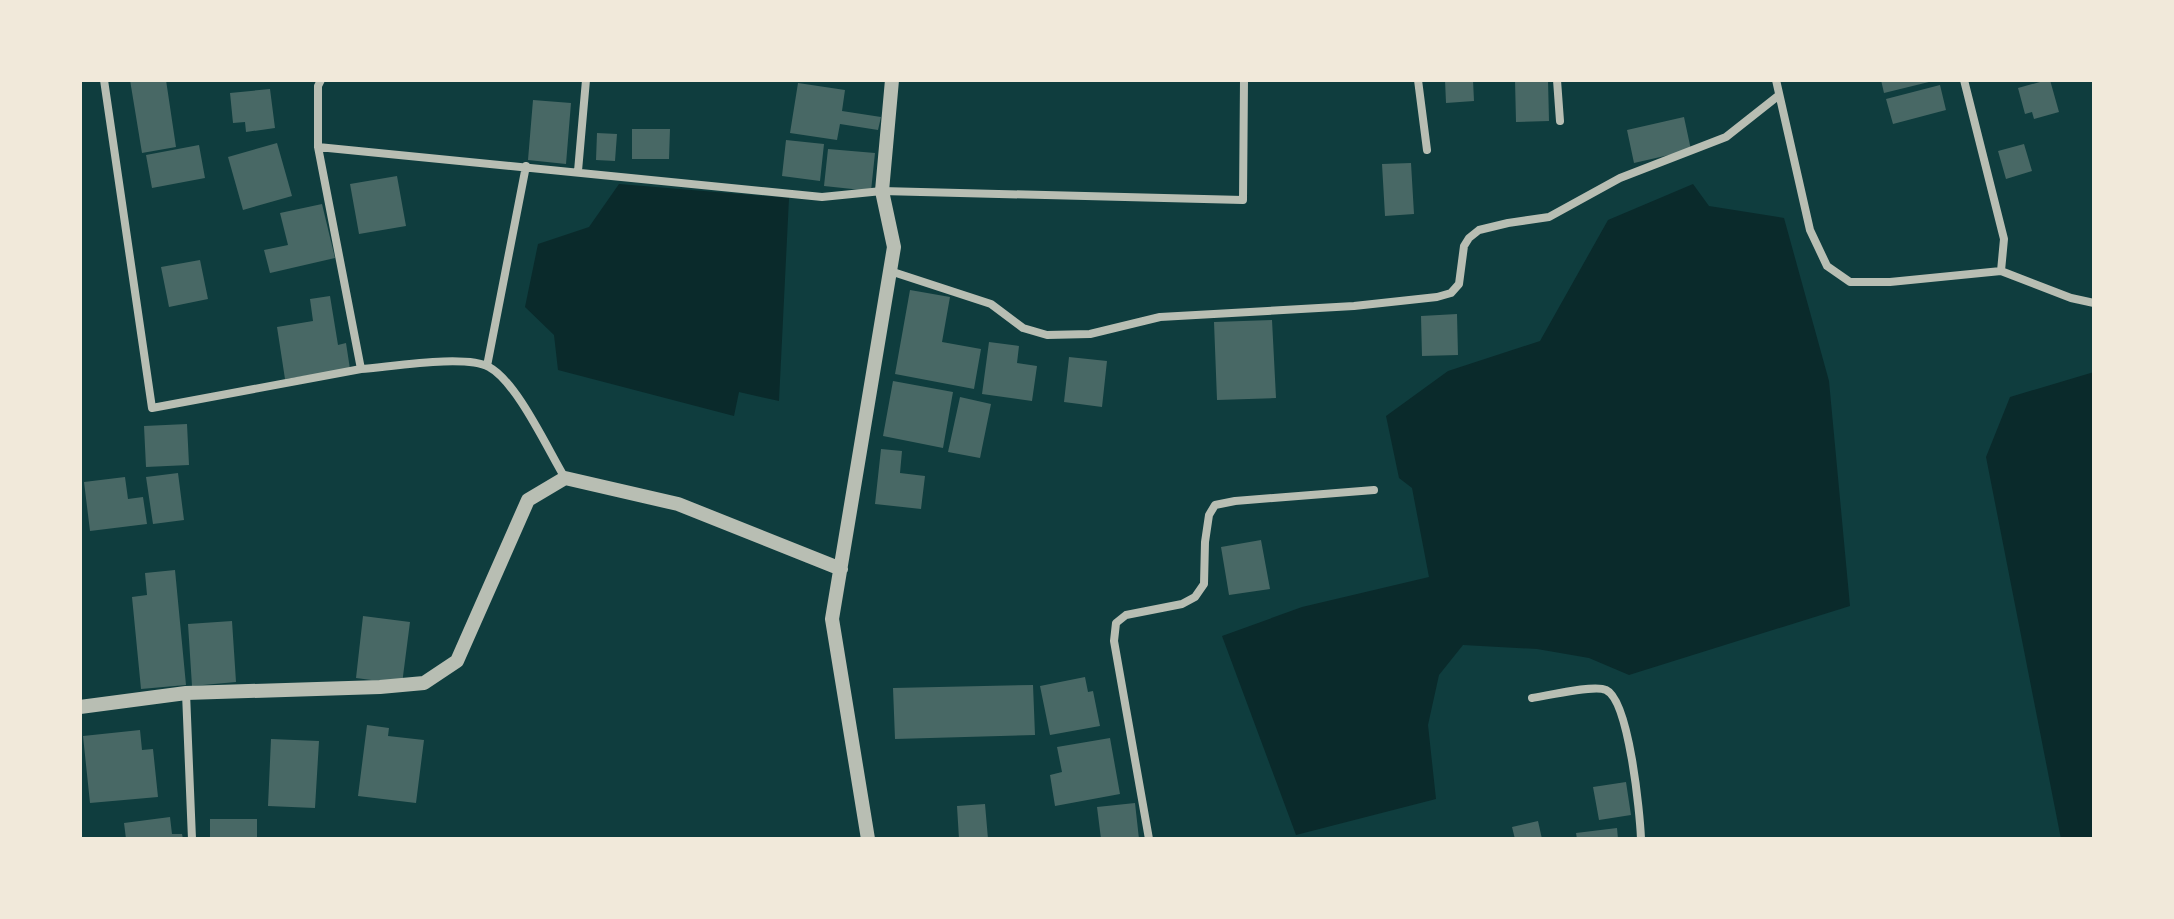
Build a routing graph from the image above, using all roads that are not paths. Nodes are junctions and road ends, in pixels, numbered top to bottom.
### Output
1 (104, 80) edge
2 (586, 80) edge
3 (892, 80) edge
4 (1244, 80) edge
5 (1418, 80) edge
6 (1557, 80) edge
7 (1776, 80) edge
8 (1964, 80) edge
9 (317, 82) edge
10 (1778, 96) junction
11 (1560, 121) dead end
12 (318, 147) junction
13 (1427, 150) dead end
14 (526, 166) junction
15 (578, 171) junction
16 (882, 191) junction
17 (890, 271) junction
18 (2001, 271) junction
19 (2094, 303) edge
20 (487, 366) junction
21 (361, 369) junction
22 (565, 478) junction
23 (1374, 490) dead end
24 (841, 569) junction
25 (186, 693) junction
26 (1532, 698) dead end
27 (80, 707) edge
28 (192, 839) edge
29 (868, 839) edge
30 (1149, 839) edge
31 (1641, 839) edge

1 - 21 street
2 - 15 street
3 - 16 street
4 - 16 street
5 - 13 street
6 - 11 street
7 - 10 street
8 - 18 street
9 - 12 street
10 - 17 street
10 - 18 street
12 - 14 street
12 - 21 street
14 - 15 street
14 - 20 street
15 - 16 street
16 - 17 street
17 - 24 street
18 - 19 street
20 - 21 street
20 - 22 street
22 - 24 street
22 - 25 street
23 - 30 street
24 - 29 street
25 - 27 street
25 - 28 street
26 - 31 street

